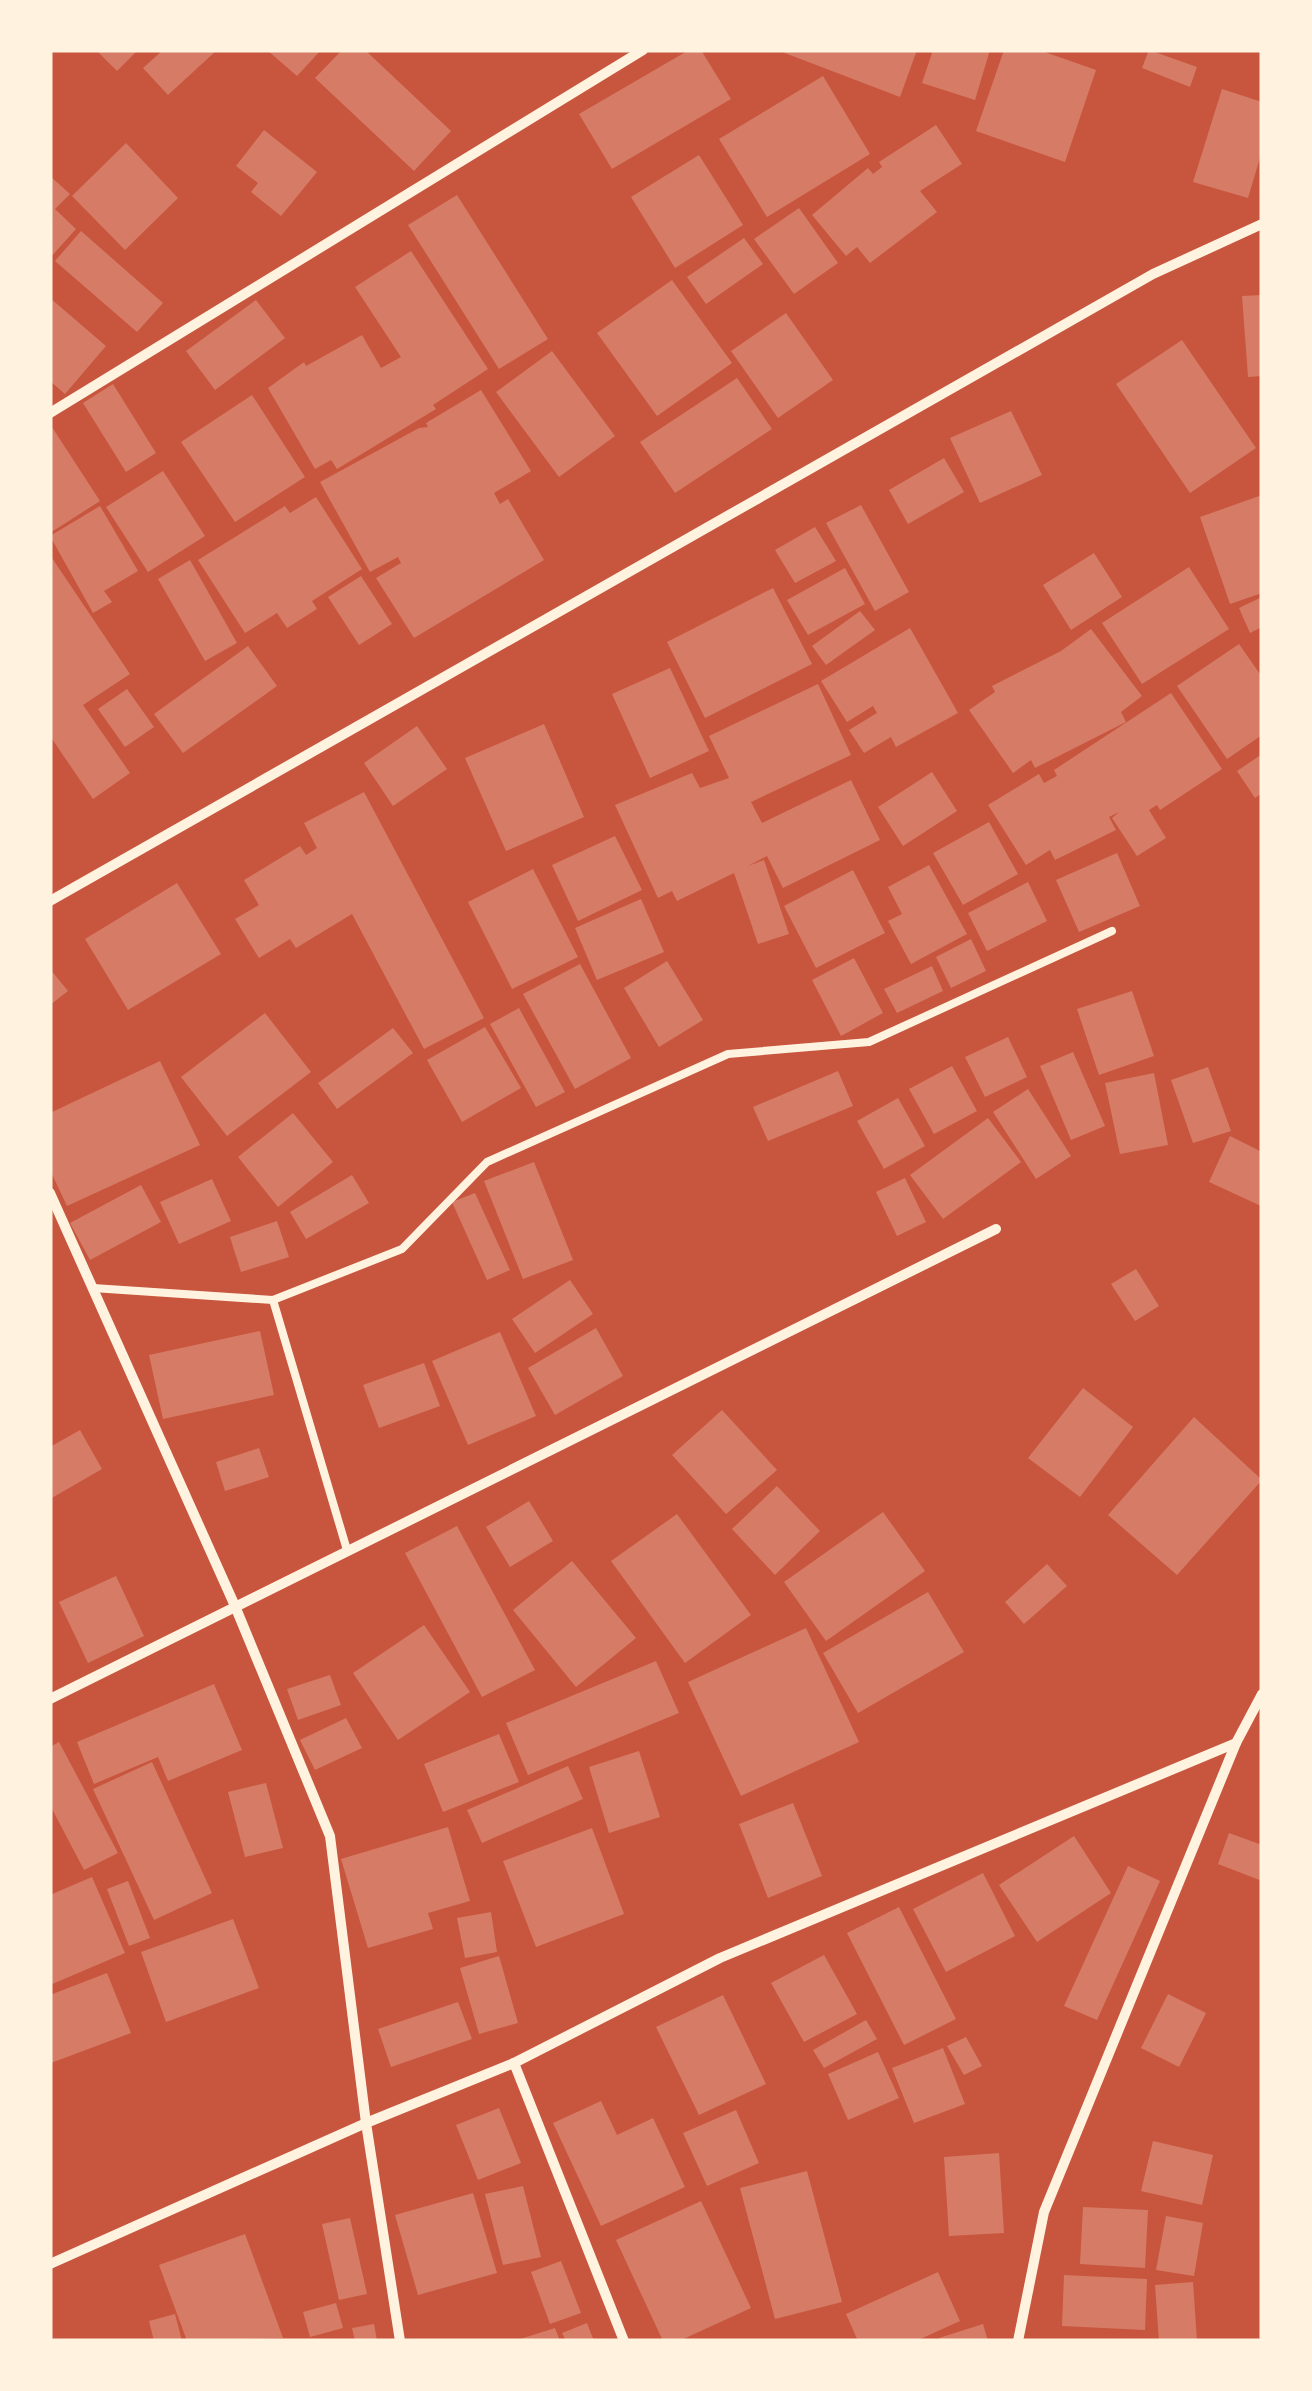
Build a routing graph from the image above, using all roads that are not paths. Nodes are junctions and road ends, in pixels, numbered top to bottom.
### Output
1 (643, 50) edge
2 (1262, 224) edge
3 (50, 399) edge
4 (55, 410) edge
5 (50, 900) edge
6 (1112, 931) dead end
7 (50, 1193) edge
8 (996, 1228) dead end
9 (93, 1288) junction
10 (272, 1300) junction
11 (348, 1550) junction
12 (235, 1606) junction
13 (1262, 1694) edge
14 (50, 1699) edge
15 (1236, 1743) junction
16 (514, 2063) junction
17 (366, 2123) junction
18 (50, 2264) edge
19 (400, 2341) edge
20 (624, 2341) edge
21 (1018, 2341) edge

1 - 4 street
2 - 5 street
3 - 4 street
6 - 10 lane
7 - 9 street
8 - 11 street
9 - 10 lane
9 - 12 street
10 - 11 lane
11 - 12 street
12 - 14 street
12 - 17 street
13 - 15 street
15 - 16 street
15 - 21 street
16 - 17 street
16 - 20 street
17 - 18 street
17 - 19 street

